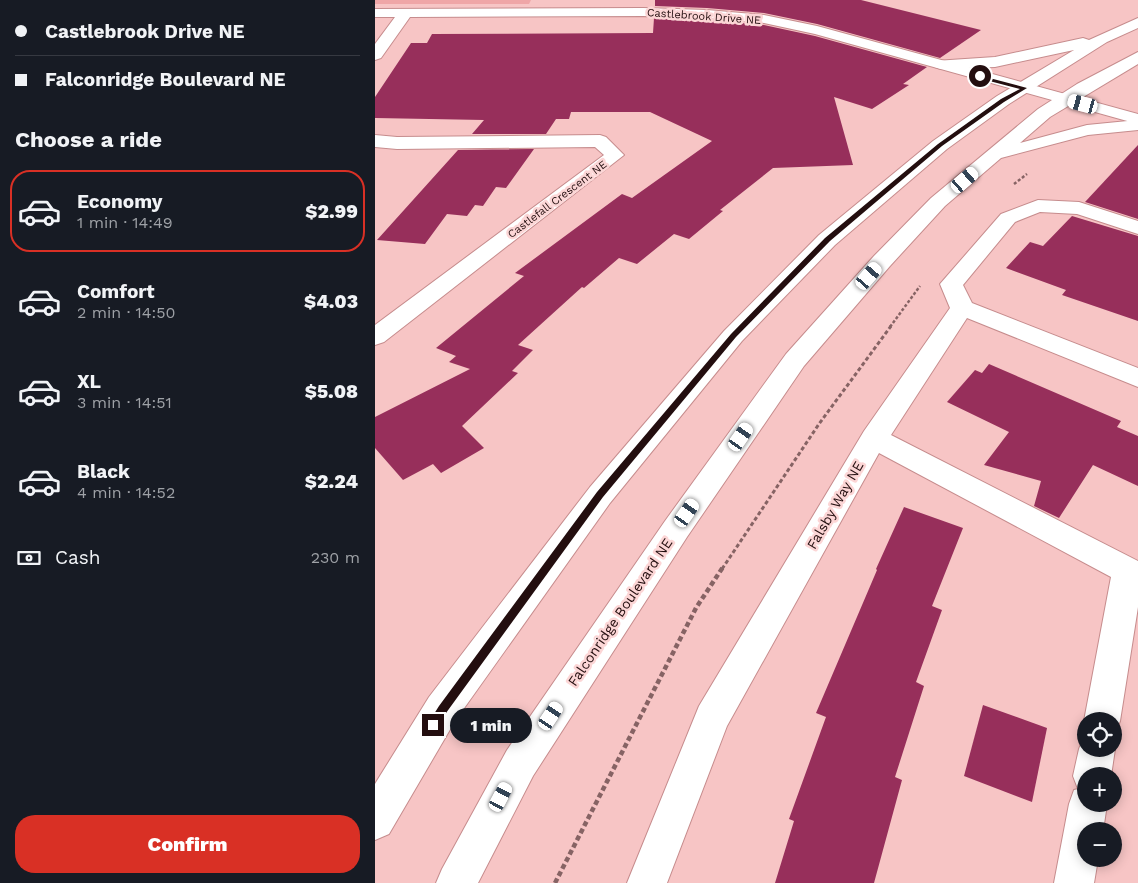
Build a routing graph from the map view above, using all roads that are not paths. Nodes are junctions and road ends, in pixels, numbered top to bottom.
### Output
1 (644, 6) edge
2 (375, 13) edge
3 (406, 13) junction
4 (1138, 22) edge
5 (1102, 39) junction
6 (375, 55) edge
7 (1138, 57) edge
8 (941, 64) junction
9 (1025, 88) junction
10 (1065, 99) junction
11 (1138, 119) edge
12 (1138, 125) edge
13 (375, 141) edge
14 (992, 157) junction
15 (1138, 228) edge
16 (962, 308) junction
17 (375, 337) edge
18 (1138, 378) edge
19 (874, 438) junction
20 (1133, 573) edge
21 (1104, 712) edge
22 (1086, 812) edge
23 (375, 820) edge
24 (456, 883) edge
25 (647, 883) edge
26 (1074, 883) edge

1 - 3 main road, Castlebrook Drive NE
1 - 8 main road, Castlebrook Drive NE
2 - 3 main road, Castlebrook Drive NE
3 - 6 main road
4 - 5 main road
5 - 8 main road
5 - 9 main road
7 - 10 main road, Falconridge Boulevard NE
8 - 9 main road, Castlebrook Drive NE
9 - 10 main road, Castlebrook Drive NE
9 - 23 main road
10 - 11 main road, Castlebrook Drive NE
10 - 14 main road, Falconridge Boulevard NE
12 - 14 main road
13 - 17 main road, Castlefall Crescent NE
14 - 24 main road, Falconridge Boulevard NE
15 - 16 main road
16 - 18 main road
16 - 19 main road, Falsby Way NE
19 - 20 main road
19 - 25 main road, Falsby Way NE
20 - 21 main road
22 - 26 main road

